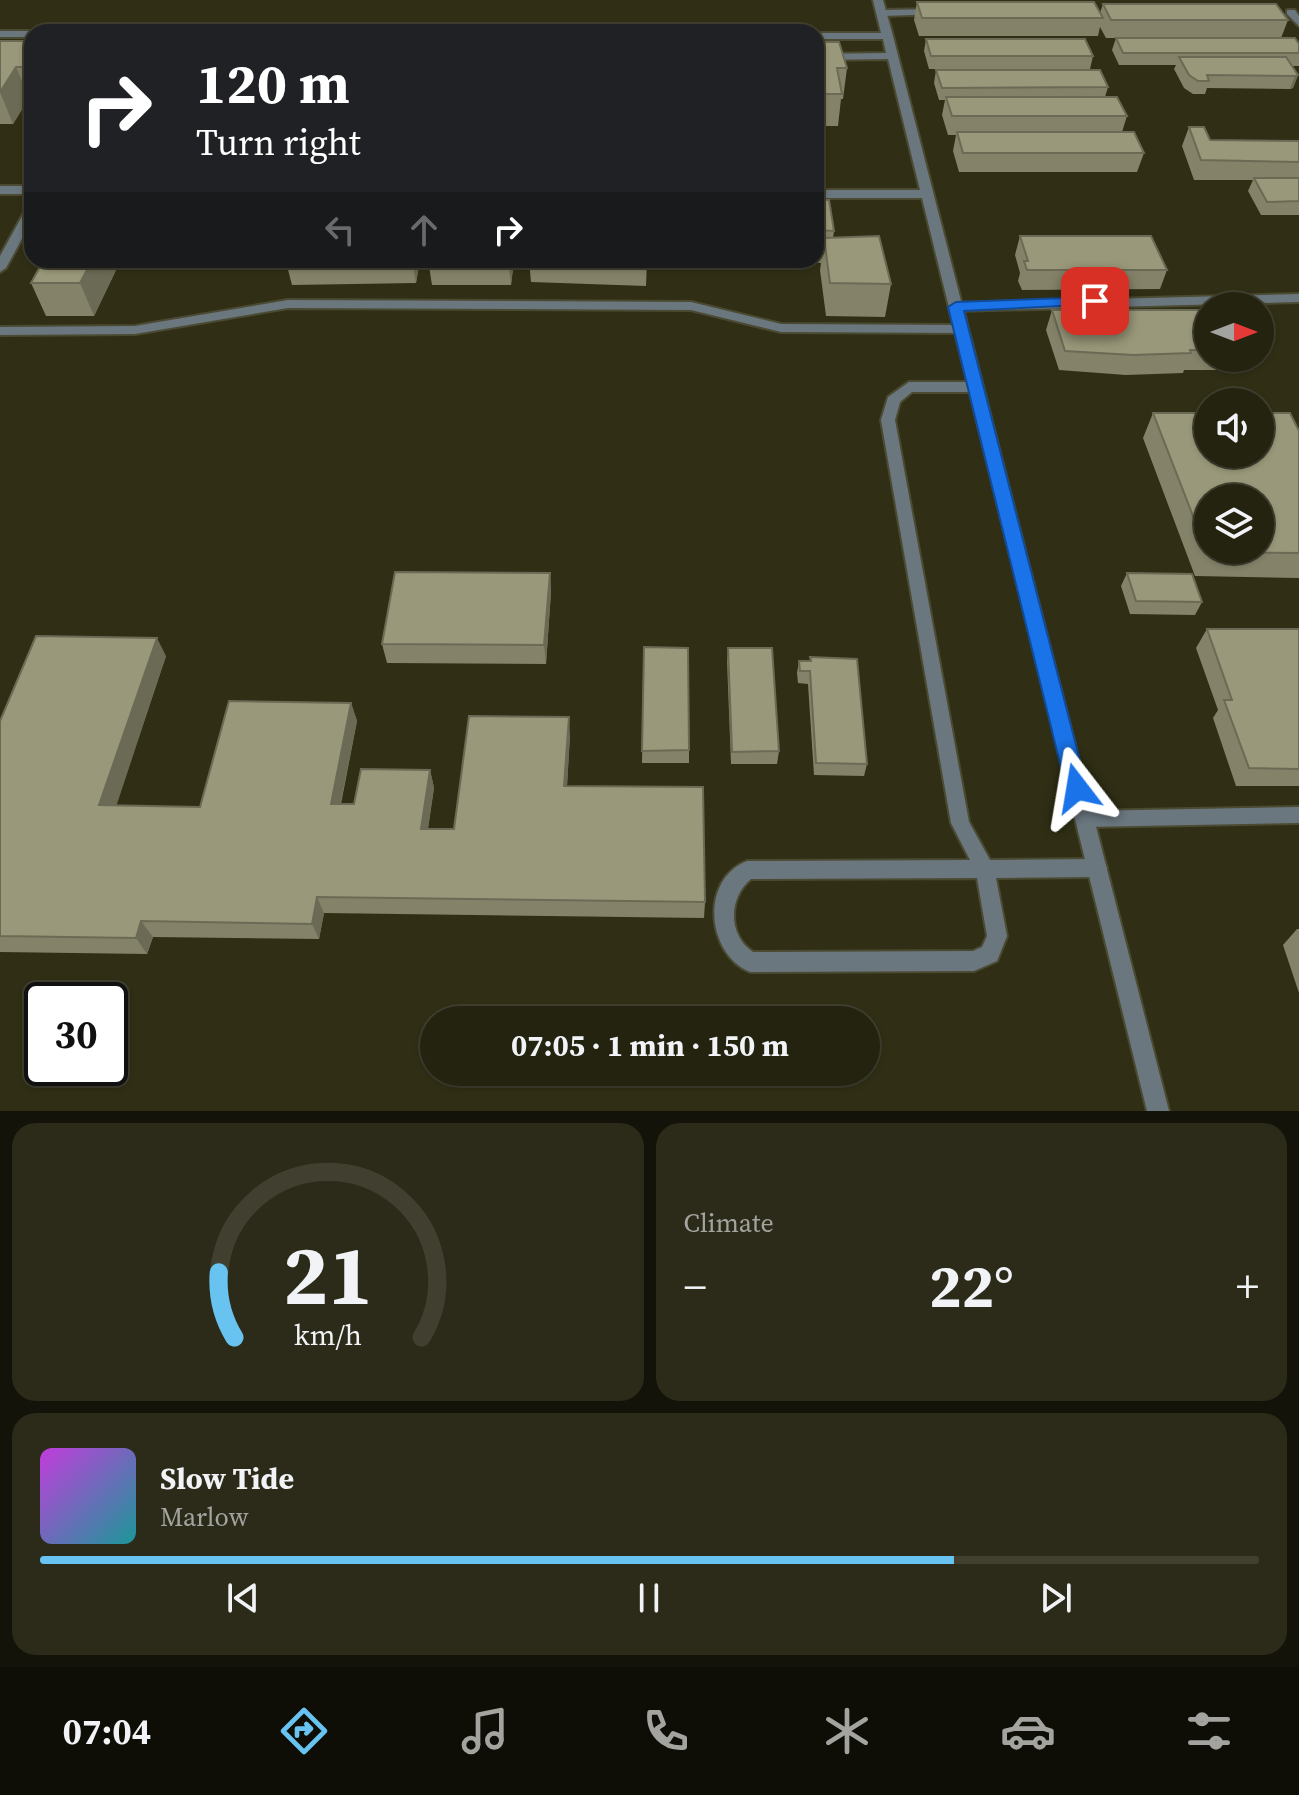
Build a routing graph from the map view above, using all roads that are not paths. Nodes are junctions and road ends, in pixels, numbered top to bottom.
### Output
1 (880, 6) edge
2 (945, 12) edge
3 (1275, 12) edge
4 (1295, 12) edge
5 (1299, 23) edge
6 (0, 34) edge
7 (24, 34) edge
8 (824, 36) edge
9 (888, 36) junction
10 (893, 56) junction
11 (824, 57) edge
12 (0, 190) edge
13 (24, 190) edge
14 (824, 194) edge
15 (928, 194) junction
16 (24, 224) edge
17 (0, 268) edge
18 (1299, 298) edge
19 (956, 307) junction
20 (961, 329) junction
21 (0, 331) edge
22 (976, 387) junction
23 (1299, 815) edge
24 (1085, 819) junction
25 (1097, 868) junction
26 (985, 869) junction
27 (1158, 1111) edge

1 - 2 street
1 - 9 street
3 - 4 street
4 - 5 street
6 - 7 street
8 - 9 street
9 - 10 street
10 - 11 street
10 - 15 street
12 - 13 street
14 - 15 street
15 - 19 street
16 - 17 street
18 - 19 street
19 - 20 street
20 - 21 street
20 - 22 street
22 - 24 street
22 - 26 street
23 - 24 street
24 - 25 street
25 - 26 street
25 - 27 street
26 - 26 street

